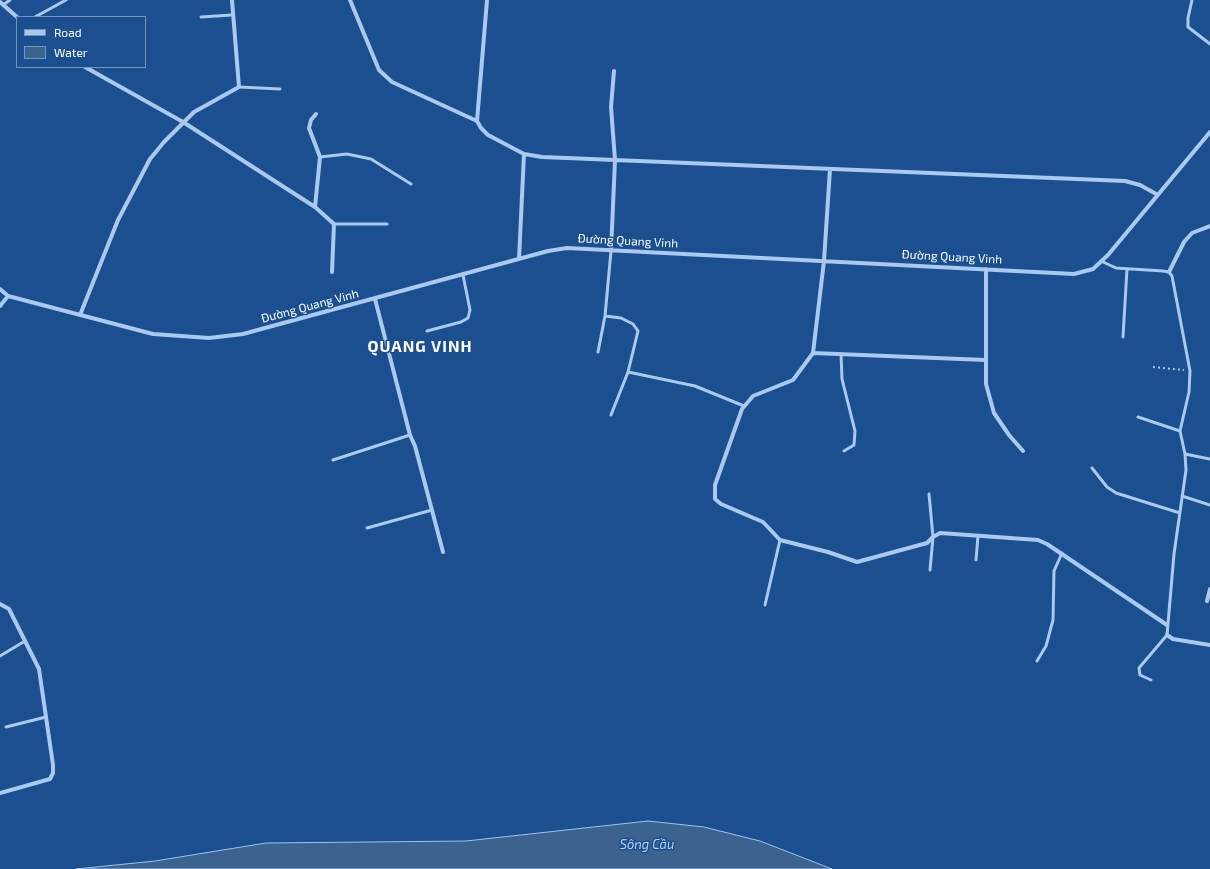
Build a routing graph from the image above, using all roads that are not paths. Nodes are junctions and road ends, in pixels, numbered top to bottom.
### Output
1 (10, 0) edge
2 (66, 0) edge
3 (232, 0) edge
4 (350, 0) edge
5 (487, 0) edge
6 (1192, 0) edge
7 (2, 4) edge
8 (232, 15) junction
9 (37, 16) edge
10 (201, 16) dead end
11 (16, 17) edge
12 (1210, 44) edge
13 (87, 68) edge
14 (614, 71) dead end
15 (239, 87) junction
16 (280, 89) dead end
17 (316, 114) dead end
18 (477, 121) junction
19 (183, 122) junction
20 (1210, 132) edge
21 (524, 154) junction
22 (320, 157) junction
23 (615, 160) junction
24 (830, 169) junction
25 (411, 184) dead end
26 (1158, 194) junction
27 (315, 207) junction
28 (334, 224) junction
29 (387, 224) dead end
30 (1210, 226) edge
31 (611, 250) junction
32 (519, 259) junction
33 (824, 261) junction
34 (1101, 261) junction
35 (986, 269) junction
36 (1127, 269) junction
37 (332, 272) dead end
38 (1169, 272) junction
39 (463, 275) junction
40 (0, 289) edge
41 (8, 296) junction
42 (375, 299) junction
43 (0, 306) edge
44 (80, 315) junction
45 (605, 316) junction
46 (427, 331) dead end
47 (1123, 337) dead end
48 (598, 352) dead end
49 (813, 353) junction
50 (841, 354) junction
51 (985, 360) junction
52 (628, 372) junction
53 (744, 406) junction
54 (611, 415) dead end
55 (1138, 417) dead end
56 (1180, 431) junction
57 (410, 435) junction
58 (844, 451) dead end
59 (1023, 451) dead end
60 (1185, 454) junction
61 (1210, 459) edge
62 (333, 460) dead end
63 (1092, 468) dead end
64 (929, 494) dead end
65 (1182, 496) junction
66 (1210, 505) edge
67 (432, 510) junction
68 (1180, 514) junction
69 (367, 528) dead end
70 (933, 536) junction
71 (978, 536) junction
72 (780, 540) junction
73 (443, 552) dead end
74 (1062, 554) junction
75 (976, 560) dead end
76 (930, 570) dead end
77 (1210, 589) edge
78 (1207, 601) dead end
79 (0, 604) edge
80 (765, 605) dead end
81 (1167, 625) junction
82 (1167, 635) junction
83 (25, 641) junction
84 (1210, 645) edge
85 (0, 656) edge
86 (1037, 661) dead end
87 (1151, 680) dead end
88 (46, 717) junction
89 (6, 727) dead end
90 (0, 793) edge

1 - 7 lane
2 - 9 lane
3 - 8 street
4 - 18 street
5 - 18 street
6 - 12 lane
7 - 11 street
8 - 10 lane
8 - 15 street
13 - 19 street
14 - 23 street
15 - 16 lane
15 - 19 street
17 - 22 street
18 - 21 street
19 - 27 street
19 - 44 street
20 - 26 street, Đường Quang Vinh
21 - 23 street
21 - 32 street
22 - 25 lane
22 - 27 street
23 - 24 street
23 - 31 street
24 - 26 street
24 - 33 street
26 - 34 street, Đường Quang Vinh
27 - 28 street
28 - 29 lane
28 - 37 street
30 - 38 street
31 - 32 street, Đường Quang Vinh
31 - 33 street, Đường Quang Vinh
31 - 45 lane
32 - 39 street, Đường Quang Vinh
33 - 35 street, Đường Quang Vinh
33 - 49 street
34 - 35 street, Đường Quang Vinh
34 - 36 lane
35 - 51 street
36 - 38 lane
36 - 47 lane
38 - 56 lane
39 - 42 street, Đường Quang Vinh
39 - 46 lane
40 - 41 street, Đường Quang Vinh
41 - 43 street
41 - 44 street, Đường Quang Vinh
42 - 44 street, Đường Quang Vinh
42 - 57 street
45 - 48 lane
45 - 52 lane
49 - 50 street
49 - 53 street
50 - 51 street
50 - 58 lane
51 - 59 street
52 - 53 lane
52 - 54 lane
53 - 72 street
55 - 56 lane
56 - 60 lane
57 - 62 lane
57 - 67 street
60 - 61 lane
60 - 65 lane
63 - 68 lane
64 - 70 lane
65 - 66 lane
65 - 68 lane
67 - 69 lane
67 - 73 street
68 - 81 lane
70 - 71 street
70 - 72 street
70 - 76 lane
71 - 74 street
71 - 75 lane
72 - 80 lane
74 - 81 street
74 - 86 lane
77 - 78 street
79 - 83 street
81 - 82 lane
82 - 84 street
82 - 87 lane
83 - 85 lane
83 - 88 street
88 - 89 lane
88 - 90 street

